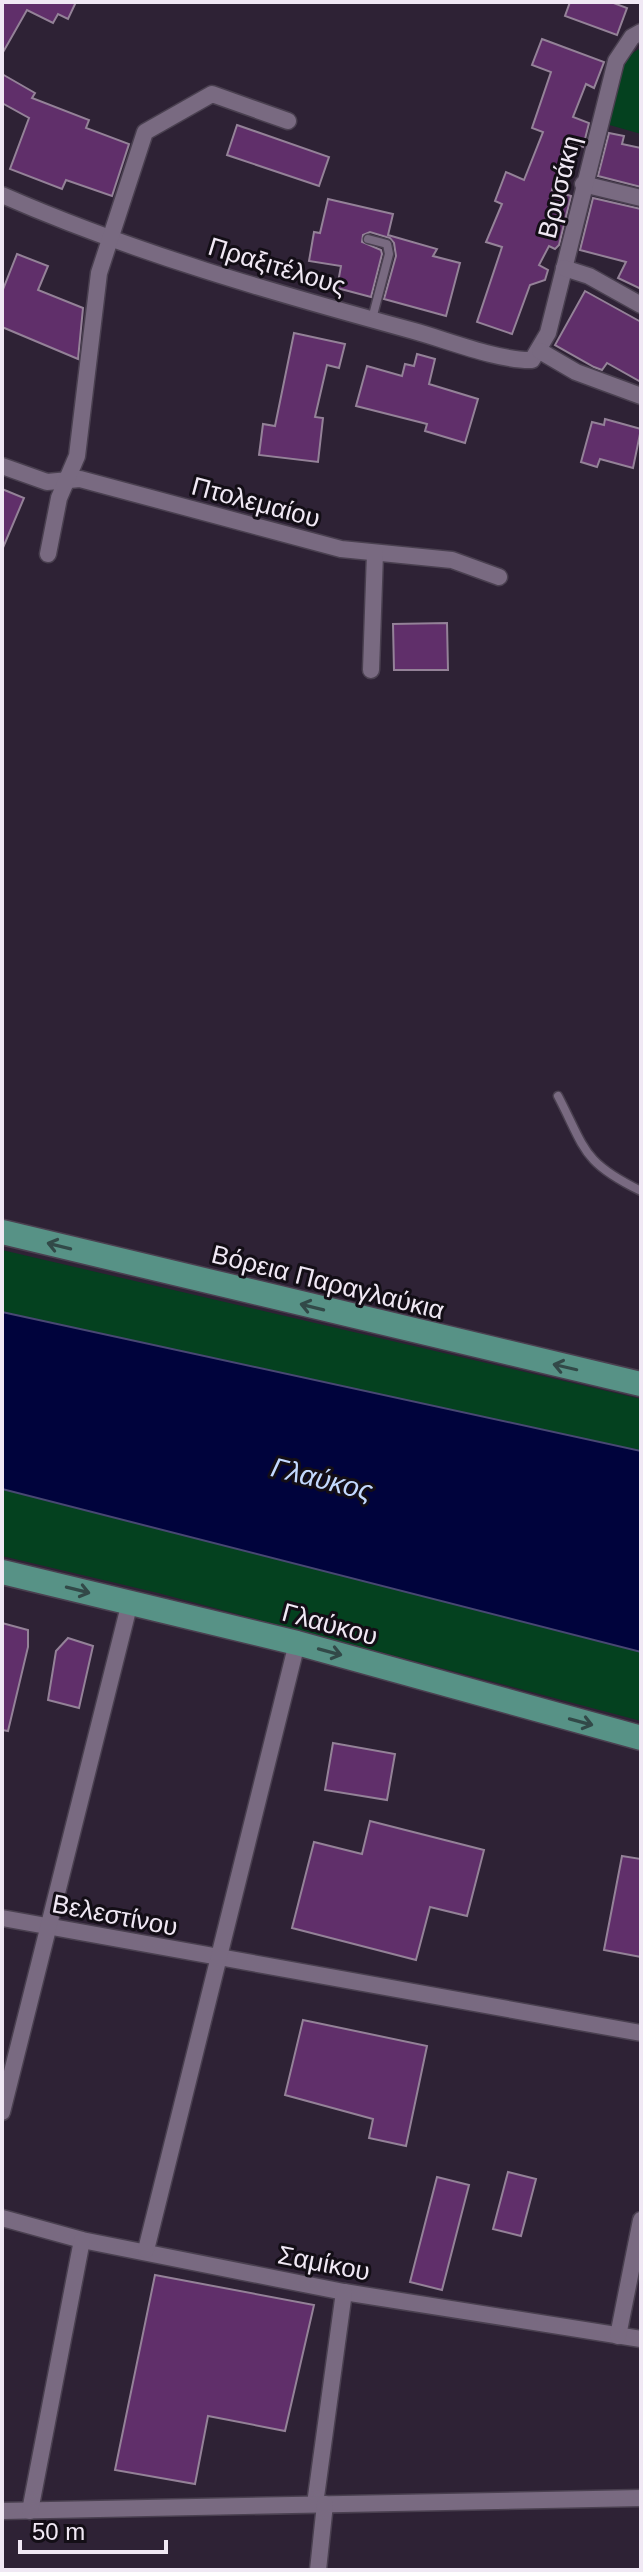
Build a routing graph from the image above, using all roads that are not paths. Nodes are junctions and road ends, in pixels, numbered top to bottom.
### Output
1 (636, 35) edge
2 (288, 121) dead end
3 (583, 184) junction
4 (2, 195) edge
5 (641, 198) edge
6 (109, 238) junction
7 (368, 239) dead end
8 (564, 268) junction
9 (641, 305) edge
10 (372, 319) junction
11 (540, 351) junction
12 (641, 396) edge
13 (2, 466) edge
14 (68, 479) junction
15 (375, 553) junction
16 (48, 554) dead end
17 (499, 577) dead end
18 (371, 670) dead end
19 (558, 1096) dead end
20 (641, 1191) edge
21 (2, 1232) edge
22 (641, 1384) edge
23 (2, 1572) edge
24 (130, 1602) junction
25 (297, 1643) junction
26 (641, 1738) edge
27 (2, 1918) edge
28 (48, 1926) junction
29 (218, 1959) junction
30 (641, 2033) edge
31 (2, 2112) edge
32 (2, 2218) edge
33 (641, 2220) edge
34 (82, 2240) junction
35 (146, 2250) junction
36 (344, 2292) junction
37 (618, 2336) junction
38 (641, 2339) edge
39 (641, 2498) edge
40 (320, 2504) junction
41 (2, 2511) edge
42 (30, 2511) junction
43 (318, 2570) edge

1 - 3 street, Βρυσάκη
2 - 6 street
3 - 5 street
3 - 8 street, Βρυσάκη
4 - 6 street, Πραξιτέλους
6 - 10 street, Πραξιτέλους
6 - 14 street
7 - 10 lane
8 - 9 street
8 - 11 street, Βρυσάκη
10 - 11 street, Πραξιτέλους
11 - 12 street
13 - 14 street, Πτολεμαίου
14 - 15 street, Πτολεμαίου
14 - 16 street
15 - 17 street, Πτολεμαίου
15 - 18 street
19 - 20 lane
22 -> 21 main road, Βόρεια Παραγλαύκια
23 -> 24 main road, Γλαύκου
24 - 25 main road, Γλαύκου
24 - 28 street
25 -> 26 main road, Γλαύκου
25 - 29 street
27 - 28 street, Βελεστίνου
28 - 29 street, Βελεστίνου
28 - 31 street
29 - 30 street, Βελεστίνου
29 - 35 street
32 - 34 street, Σαμίκου
33 - 37 street
34 - 35 street, Σαμίκου
34 - 42 street
35 - 36 street, Σαμίκου
36 - 37 street, Σαμίκου
36 - 40 street
37 - 38 street, Σαμίκου
39 - 40 street
40 - 42 street
40 - 43 street
41 - 42 street

